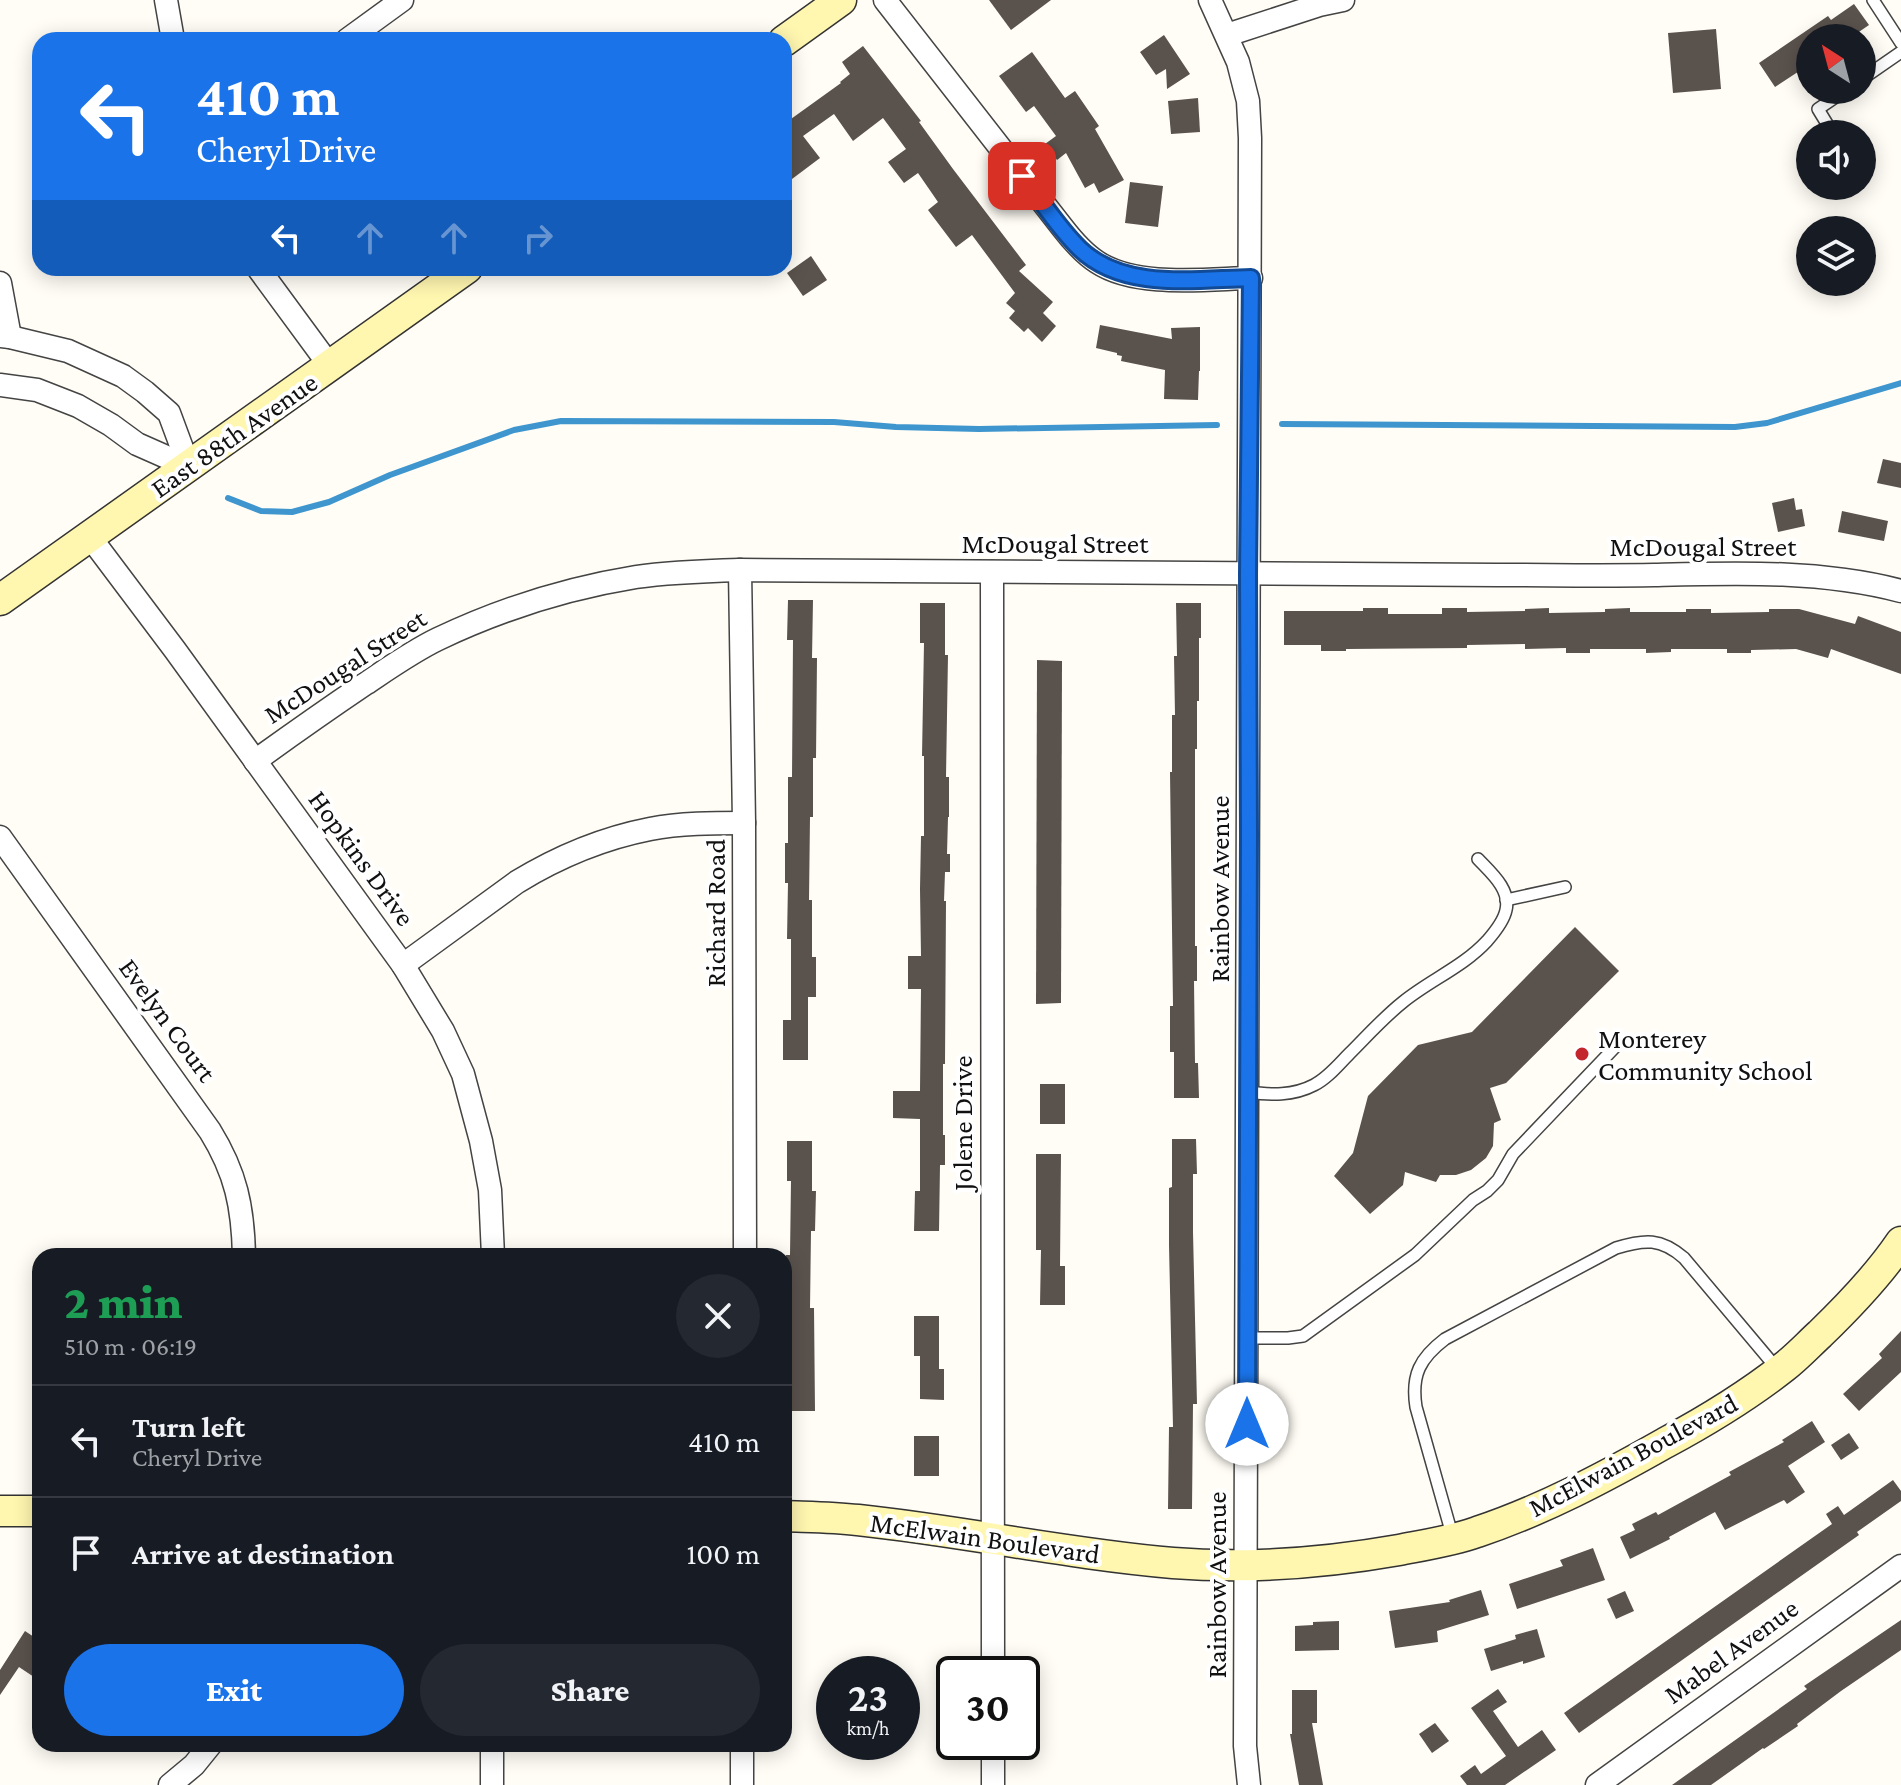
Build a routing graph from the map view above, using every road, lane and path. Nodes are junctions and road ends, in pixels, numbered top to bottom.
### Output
1 (166, 0) edge
2 (402, 0) edge
3 (841, 0) edge
4 (885, 0) edge
5 (1210, 0) edge
6 (1343, 0) edge
7 (1873, 0) edge
8 (172, 32) edge
9 (358, 32) edge
10 (792, 35) edge
11 (1227, 35) junction
12 (1901, 43) edge
13 (1901, 52) edge
14 (1876, 69) edge
15 (1825, 104) edge
16 (1825, 120) edge
17 (264, 276) edge
18 (456, 276) edge
19 (1251, 278) junction
20 (0, 283) edge
21 (5, 337) edge
22 (330, 366) junction
23 (0, 385) edge
24 (189, 467) junction
25 (90, 537) junction
26 (740, 570) junction
27 (992, 572) junction
28 (1248, 574) junction
29 (1901, 591) edge
30 (0, 600) edge
31 (255, 761) junction
32 (744, 823) junction
33 (0, 837) edge
34 (1478, 859) dead end
35 (1565, 887) dead end
36 (1506, 900) junction
37 (403, 965) junction
38 (1617, 1045) dead end
39 (1248, 1092) junction
40 (1901, 1242) edge
41 (244, 1248) edge
42 (493, 1248) edge
43 (745, 1248) edge
44 (1247, 1338) junction
45 (1779, 1371) junction
46 (0, 1511) edge
47 (32, 1511) edge
48 (792, 1516) edge
49 (994, 1539) junction
50 (1453, 1539) junction
51 (1246, 1566) junction
52 (1901, 1566) edge
53 (993, 1656) edge
54 (205, 1752) edge
55 (492, 1752) edge
56 (742, 1752) edge
57 (993, 1760) edge
58 (170, 1785) edge
59 (492, 1785) edge
60 (742, 1785) edge
61 (993, 1785) edge
62 (1249, 1785) edge
63 (1597, 1785) edge

1 - 8 street
2 - 9 street
3 - 10 street
4 - 19 street
5 - 11 street, Rainbow Avenue
6 - 11 street
7 - 12 lane
11 - 19 street, Rainbow Avenue
13 - 14 lane
15 - 16 lane
17 - 22 street
18 - 22 street, East 88th Avenue
19 - 28 street, Rainbow Avenue
20 - 21 street
21 - 24 street
22 - 24 street, East 88th Avenue
23 - 24 street
24 - 25 street, East 88th Avenue
25 - 30 street, East 88th Avenue
25 - 31 street, Hopkins Drive
26 - 27 street, McDougal Street
26 - 31 street, McDougal Street
26 - 32 street, Richard Road
27 - 28 street, McDougal Street
27 - 49 street, Jolene Drive
28 - 29 street, McDougal Street
28 - 39 street, Rainbow Avenue
31 - 37 street, Hopkins Drive
32 - 37 street
32 - 43 street, Richard Road
33 - 41 street, Evelyn Court
34 - 36 lane
35 - 36 lane
36 - 39 lane
37 - 42 street, Hopkins Drive
38 - 44 lane
39 - 44 street, Rainbow Avenue
40 - 45 street, McElwain Boulevard
44 - 51 street, Rainbow Avenue
45 - 50 street, McElwain Boulevard
45 - 50 lane
46 - 47 street
48 - 49 street, McElwain Boulevard
49 - 51 street, McElwain Boulevard
49 - 53 street, Jolene Drive
50 - 51 street, McElwain Boulevard
51 - 62 street, Rainbow Avenue
52 - 63 street, Mabel Avenue
54 - 58 street
55 - 59 street
56 - 60 street
57 - 61 street

